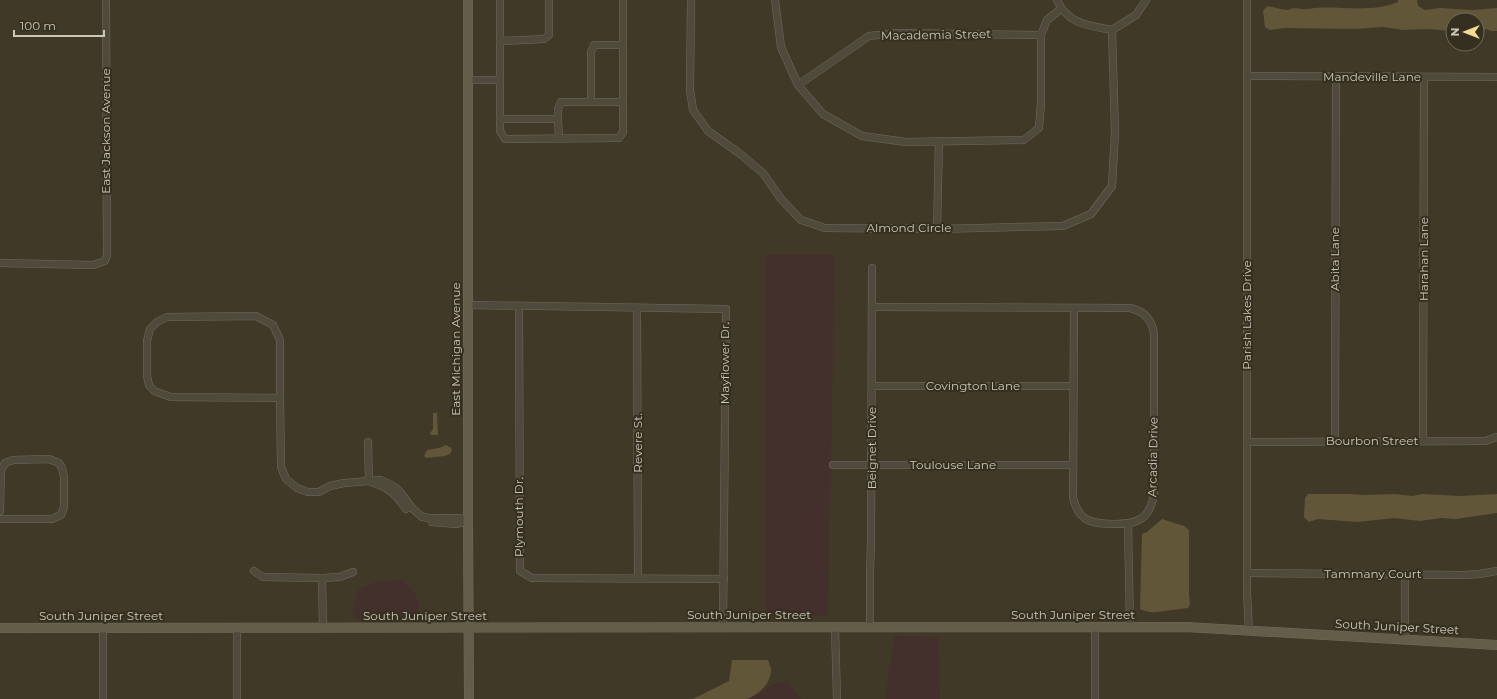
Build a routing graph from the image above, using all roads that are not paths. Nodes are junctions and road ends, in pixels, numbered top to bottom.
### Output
1 (106, 0) edge
2 (468, 0) edge
3 (500, 0) edge
4 (549, 0) edge
5 (623, 0) edge
6 (691, 0) edge
7 (775, 0) edge
8 (1057, 0) edge
9 (1146, 0) edge
10 (1247, 0) edge
11 (1061, 9) junction
12 (1112, 30) junction
13 (1041, 35) junction
14 (500, 41) junction
15 (623, 45) junction
16 (1248, 76) junction
17 (1336, 77) junction
18 (1497, 77) edge
19 (1424, 78) junction
20 (468, 80) junction
21 (500, 80) junction
22 (798, 85) junction
23 (591, 102) junction
24 (623, 102) junction
25 (500, 119) junction
26 (558, 119) junction
27 (559, 138) junction
28 (939, 141) junction
29 (937, 229) junction
30 (0, 263) edge
31 (872, 268) dead end
32 (468, 305) junction
33 (519, 306) junction
34 (872, 307) junction
35 (637, 308) junction
36 (1074, 308) junction
37 (872, 386) junction
38 (1073, 386) junction
39 (280, 398) junction
40 (1497, 437) edge
41 (1335, 441) junction
42 (1423, 441) junction
43 (368, 442) dead end
44 (1247, 442) junction
45 (833, 465) dead end
46 (872, 465) junction
47 (1073, 466) junction
48 (369, 481) junction
49 (0, 511) edge
50 (0, 519) edge
51 (468, 520) junction
52 (1128, 524) junction
53 (254, 571) dead end
54 (1497, 571) edge
55 (353, 572) dead end
56 (1248, 574) junction
57 (1405, 574) junction
58 (322, 578) junction
59 (638, 578) junction
60 (724, 579) junction
61 (1130, 626) junction
62 (723, 627) junction
63 (835, 627) junction
64 (870, 627) junction
65 (1095, 627) junction
66 (0, 628) edge
67 (103, 628) junction
68 (237, 628) junction
69 (323, 628) junction
70 (468, 628) junction
71 (1249, 630) junction
72 (1405, 640) junction
73 (1497, 645) edge
74 (103, 699) edge
75 (237, 699) edge
76 (469, 699) edge
77 (836, 699) edge
78 (1095, 699) edge

1 - 30 street, East Jackson Avenue
2 - 20 street, East Michigan Avenue
3 - 14 street
4 - 14 street
5 - 15 street
6 - 29 street, Almond Circle
7 - 22 street
8 - 11 street
9 - 12 street
10 - 16 street, Parish Lakes Drive
11 - 12 street
11 - 13 street
12 - 29 street, Almond Circle
13 - 22 street, Macademia Street
13 - 28 street
14 - 21 street
15 - 23 street
15 - 24 street
16 - 17 street, Mandeville Lane
16 - 44 street, Parish Lakes Drive
17 - 19 street, Mandeville Lane
17 - 41 street, Abita Lane
18 - 19 street, Mandeville Lane
19 - 42 street, Harahan Lane
20 - 21 street
20 - 32 street, East Michigan Avenue
21 - 25 street
22 - 28 street
23 - 24 street
23 - 26 street
24 - 27 street
25 - 26 street
25 - 27 street
26 - 27 street
28 - 29 street
31 - 34 street, Beignet Drive
32 - 33 street, Mayflower Dr.
32 - 51 street, East Michigan Avenue
33 - 35 street, Mayflower Dr.
33 - 59 street, Plymouth Dr.
34 - 36 street, Arcadia Drive
34 - 37 street, Beignet Drive
35 - 59 street, Revere St.
35 - 60 street, Mayflower Dr.
36 - 38 street, Arcadia Drive
36 - 52 street, Arcadia Drive
37 - 38 street, Covington Lane
37 - 46 street, Beignet Drive
38 - 47 street, Arcadia Drive
39 - 39 street
39 - 48 street
40 - 42 street, Bourbon Street
41 - 42 street, Bourbon Street
41 - 44 street, Bourbon Street
43 - 48 street
44 - 56 street, Parish Lakes Drive
45 - 46 street, Toulouse Lane
46 - 47 street, Toulouse Lane
46 - 64 street, Beignet Drive
47 - 52 street, Arcadia Drive
48 - 51 street
49 - 50 street
51 - 70 street, East Michigan Avenue
52 - 61 street
53 - 58 street
54 - 57 street, Tammany Court
55 - 58 street
56 - 57 street, Tammany Court
56 - 71 street, Parish Lakes Drive
57 - 72 street
58 - 69 street
59 - 60 street, Plymouth Dr.
60 - 62 street, Mayflower Dr.
61 - 65 street, South Juniper Street
61 - 71 street, South Juniper Street
62 - 63 street, South Juniper Street
62 - 70 street, South Juniper Street
63 - 64 street, South Juniper Street
63 - 77 street
64 - 65 street, South Juniper Street
65 - 78 street
66 - 67 street, South Juniper Street
67 - 68 street, South Juniper Street
67 - 74 street
68 - 69 street, South Juniper Street
68 - 75 street
69 - 70 street, South Juniper Street
70 - 76 street, East Michigan Avenue
71 - 72 street, South Juniper Street
72 - 73 street, South Juniper Street

